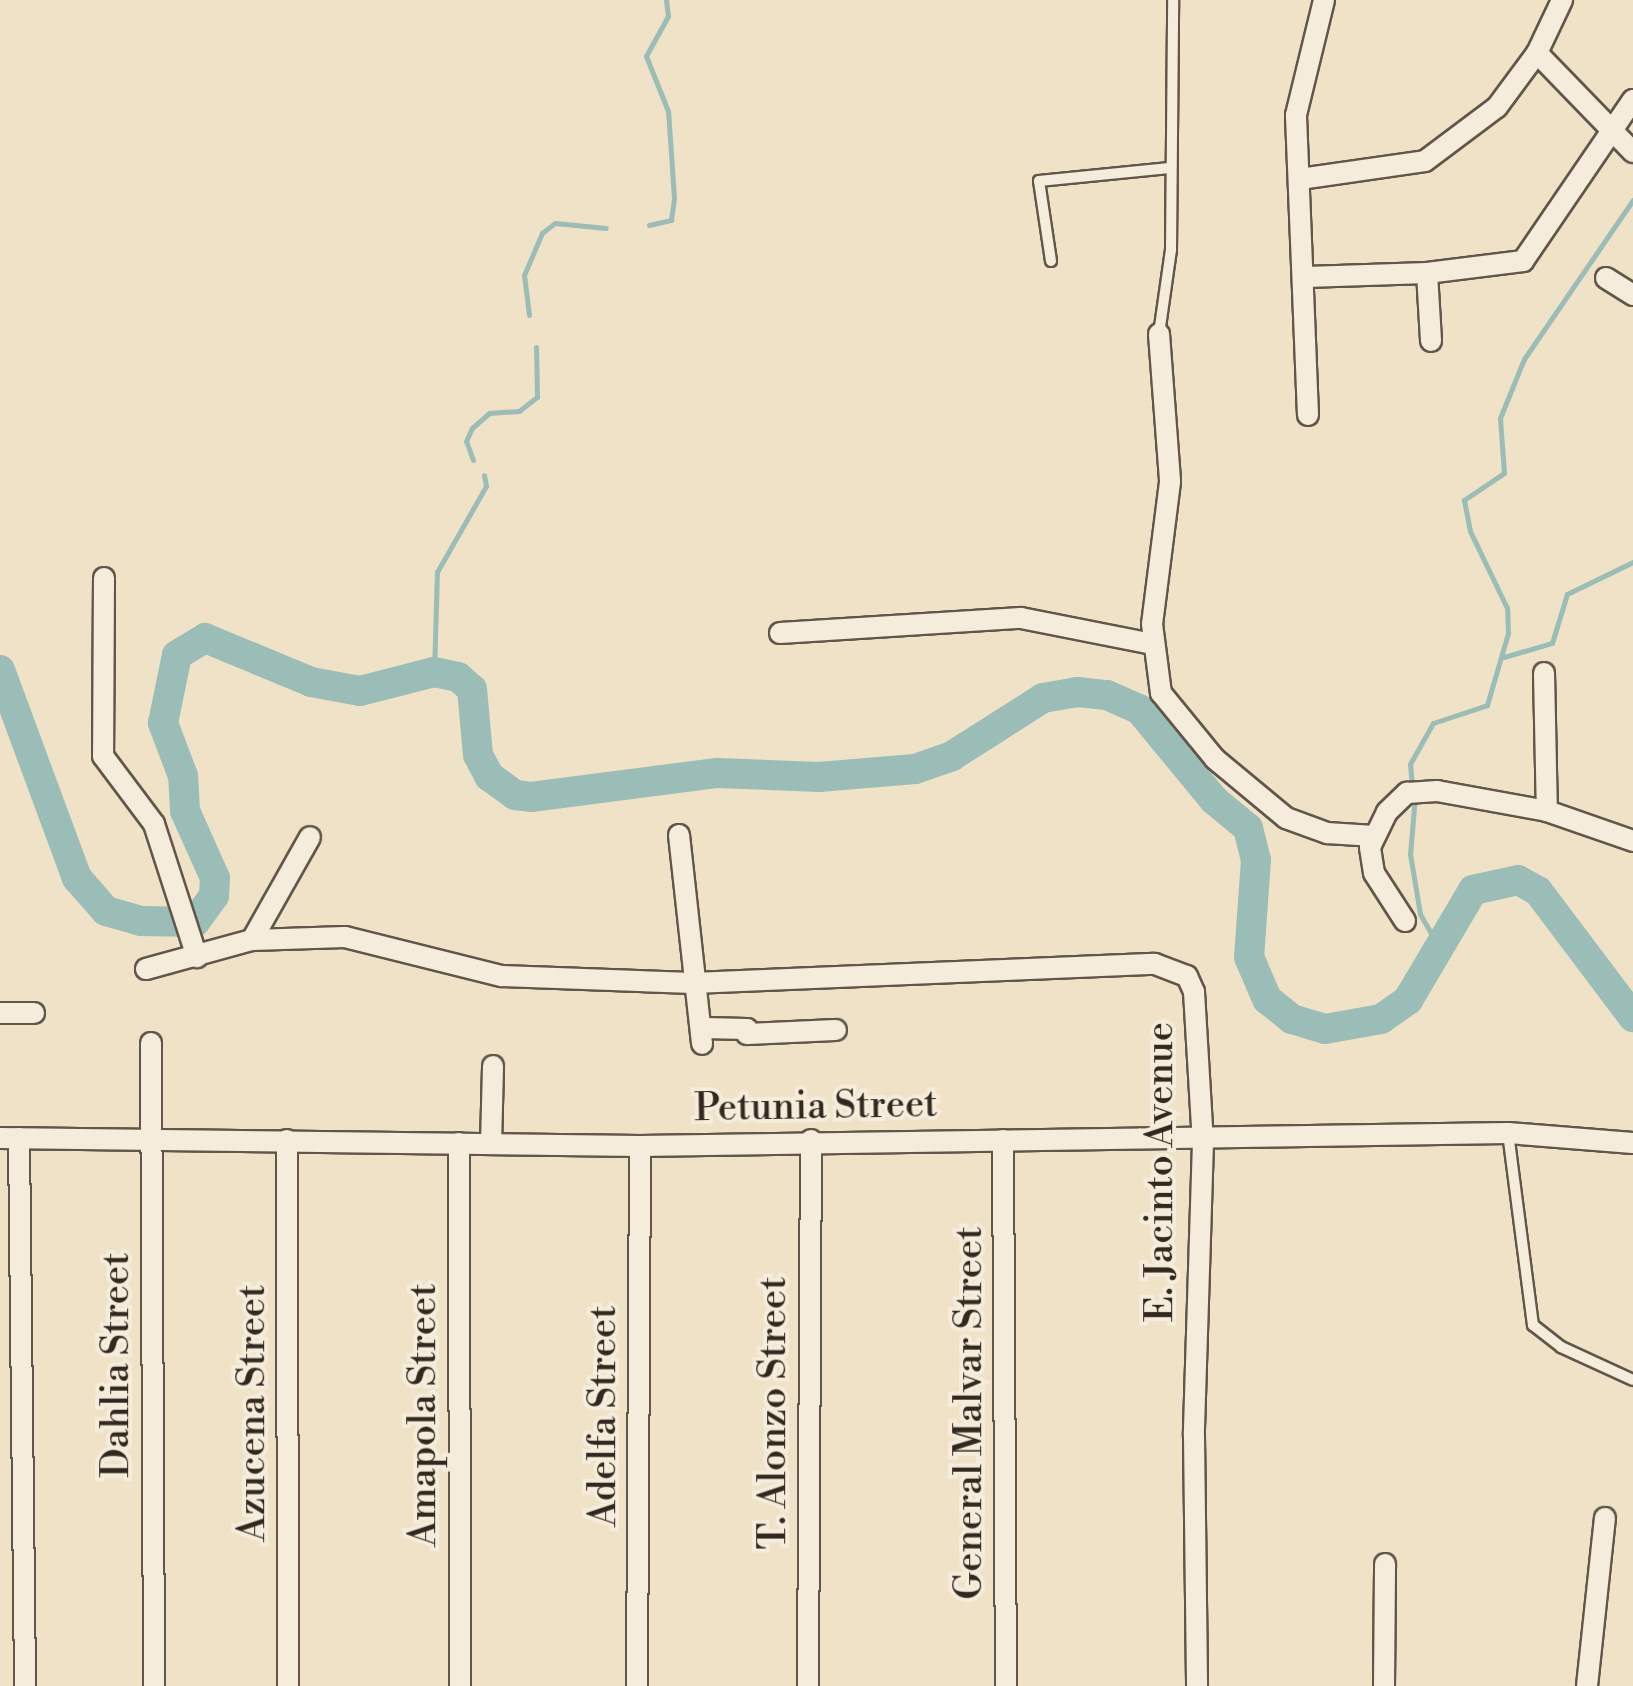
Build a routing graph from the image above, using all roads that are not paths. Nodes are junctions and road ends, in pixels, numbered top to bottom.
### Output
1 (1174, 0) edge
2 (1324, 0) edge
3 (1562, 0) edge
4 (1537, 53) junction
5 (1633, 100) edge
6 (1608, 132) junction
7 (1633, 152) edge
8 (1169, 168) junction
9 (1300, 179) junction
10 (1051, 261) dead end
11 (1427, 273) junction
12 (1306, 277) junction
13 (1606, 278) dead end
14 (1633, 295) edge
15 (1159, 334) joint
16 (1431, 342) dead end
17 (1308, 415) dead end
18 (104, 578) dead end
19 (780, 633) dead end
20 (1152, 644) junction
21 (1544, 673) dead end
22 (1547, 811) junction
23 (678, 835) dead end
24 (1374, 836) junction
25 (310, 837) dead end
26 (1633, 841) edge
27 (1406, 921) dead end
28 (252, 940) junction
29 (198, 956) junction
30 (146, 969) dead end
31 (693, 983) junction
32 (0, 1013) edge
33 (34, 1013) dead end
34 (836, 1030) dead end
35 (151, 1043) dead end
36 (492, 1066) dead end
37 (1508, 1133) junction
38 (10, 1138) edge
39 (150, 1140) junction
40 (288, 1140) junction
41 (811, 1140) junction
42 (1003, 1140) junction
43 (1203, 1142) junction
44 (1633, 1143) edge
45 (459, 1144) junction
46 (491, 1144) junction
47 (640, 1146) junction
48 (1633, 1380) edge
49 (1604, 1518) dead end
50 (1385, 1564) dead end
51 (25, 1686) edge
52 (154, 1686) edge
53 (288, 1686) edge
54 (460, 1686) edge
55 (637, 1686) edge
56 (808, 1686) edge
57 (1006, 1686) edge
58 (1197, 1686) edge
59 (1384, 1686) edge
60 (1588, 1686) edge

1 - 8 lane
2 - 9 street
3 - 4 street
4 - 6 street
4 - 9 street
5 - 6 street
6 - 7 street
6 - 11 street
8 - 10 lane
8 - 15 lane
9 - 12 street
11 - 12 street
11 - 16 street
12 - 17 street
13 - 14 street
15 - 20 street
18 - 29 street
19 - 20 street
20 - 24 street
21 - 22 street
22 - 24 street
22 - 26 street
23 - 31 street
24 - 27 street
25 - 28 street
28 - 29 street
28 - 31 street
29 - 30 street
31 - 34 street
31 - 43 street, E. Jacinto Avenue
32 - 33 street
35 - 39 street, Dahlia Street
36 - 46 street
37 - 43 street, Petunia Street
37 - 44 street, Petunia Street
37 - 48 lane
38 - 39 street, Petunia Street
38 - 51 street
39 - 40 street, Petunia Street
39 - 52 street, Dahlia Street
40 - 45 street, Petunia Street
40 - 53 street, Azucena Street
41 - 42 street, Petunia Street
41 - 47 street, Petunia Street
41 - 56 street, T. Alonzo Street
42 - 43 street, Petunia Street
42 - 57 street, General Malvar Street
43 - 58 street, E. Jacinto Avenue
45 - 46 street, Petunia Street
45 - 54 street, Amapola Street
46 - 47 street, Petunia Street
47 - 55 street, Adelfa Street
49 - 60 street
50 - 59 street

